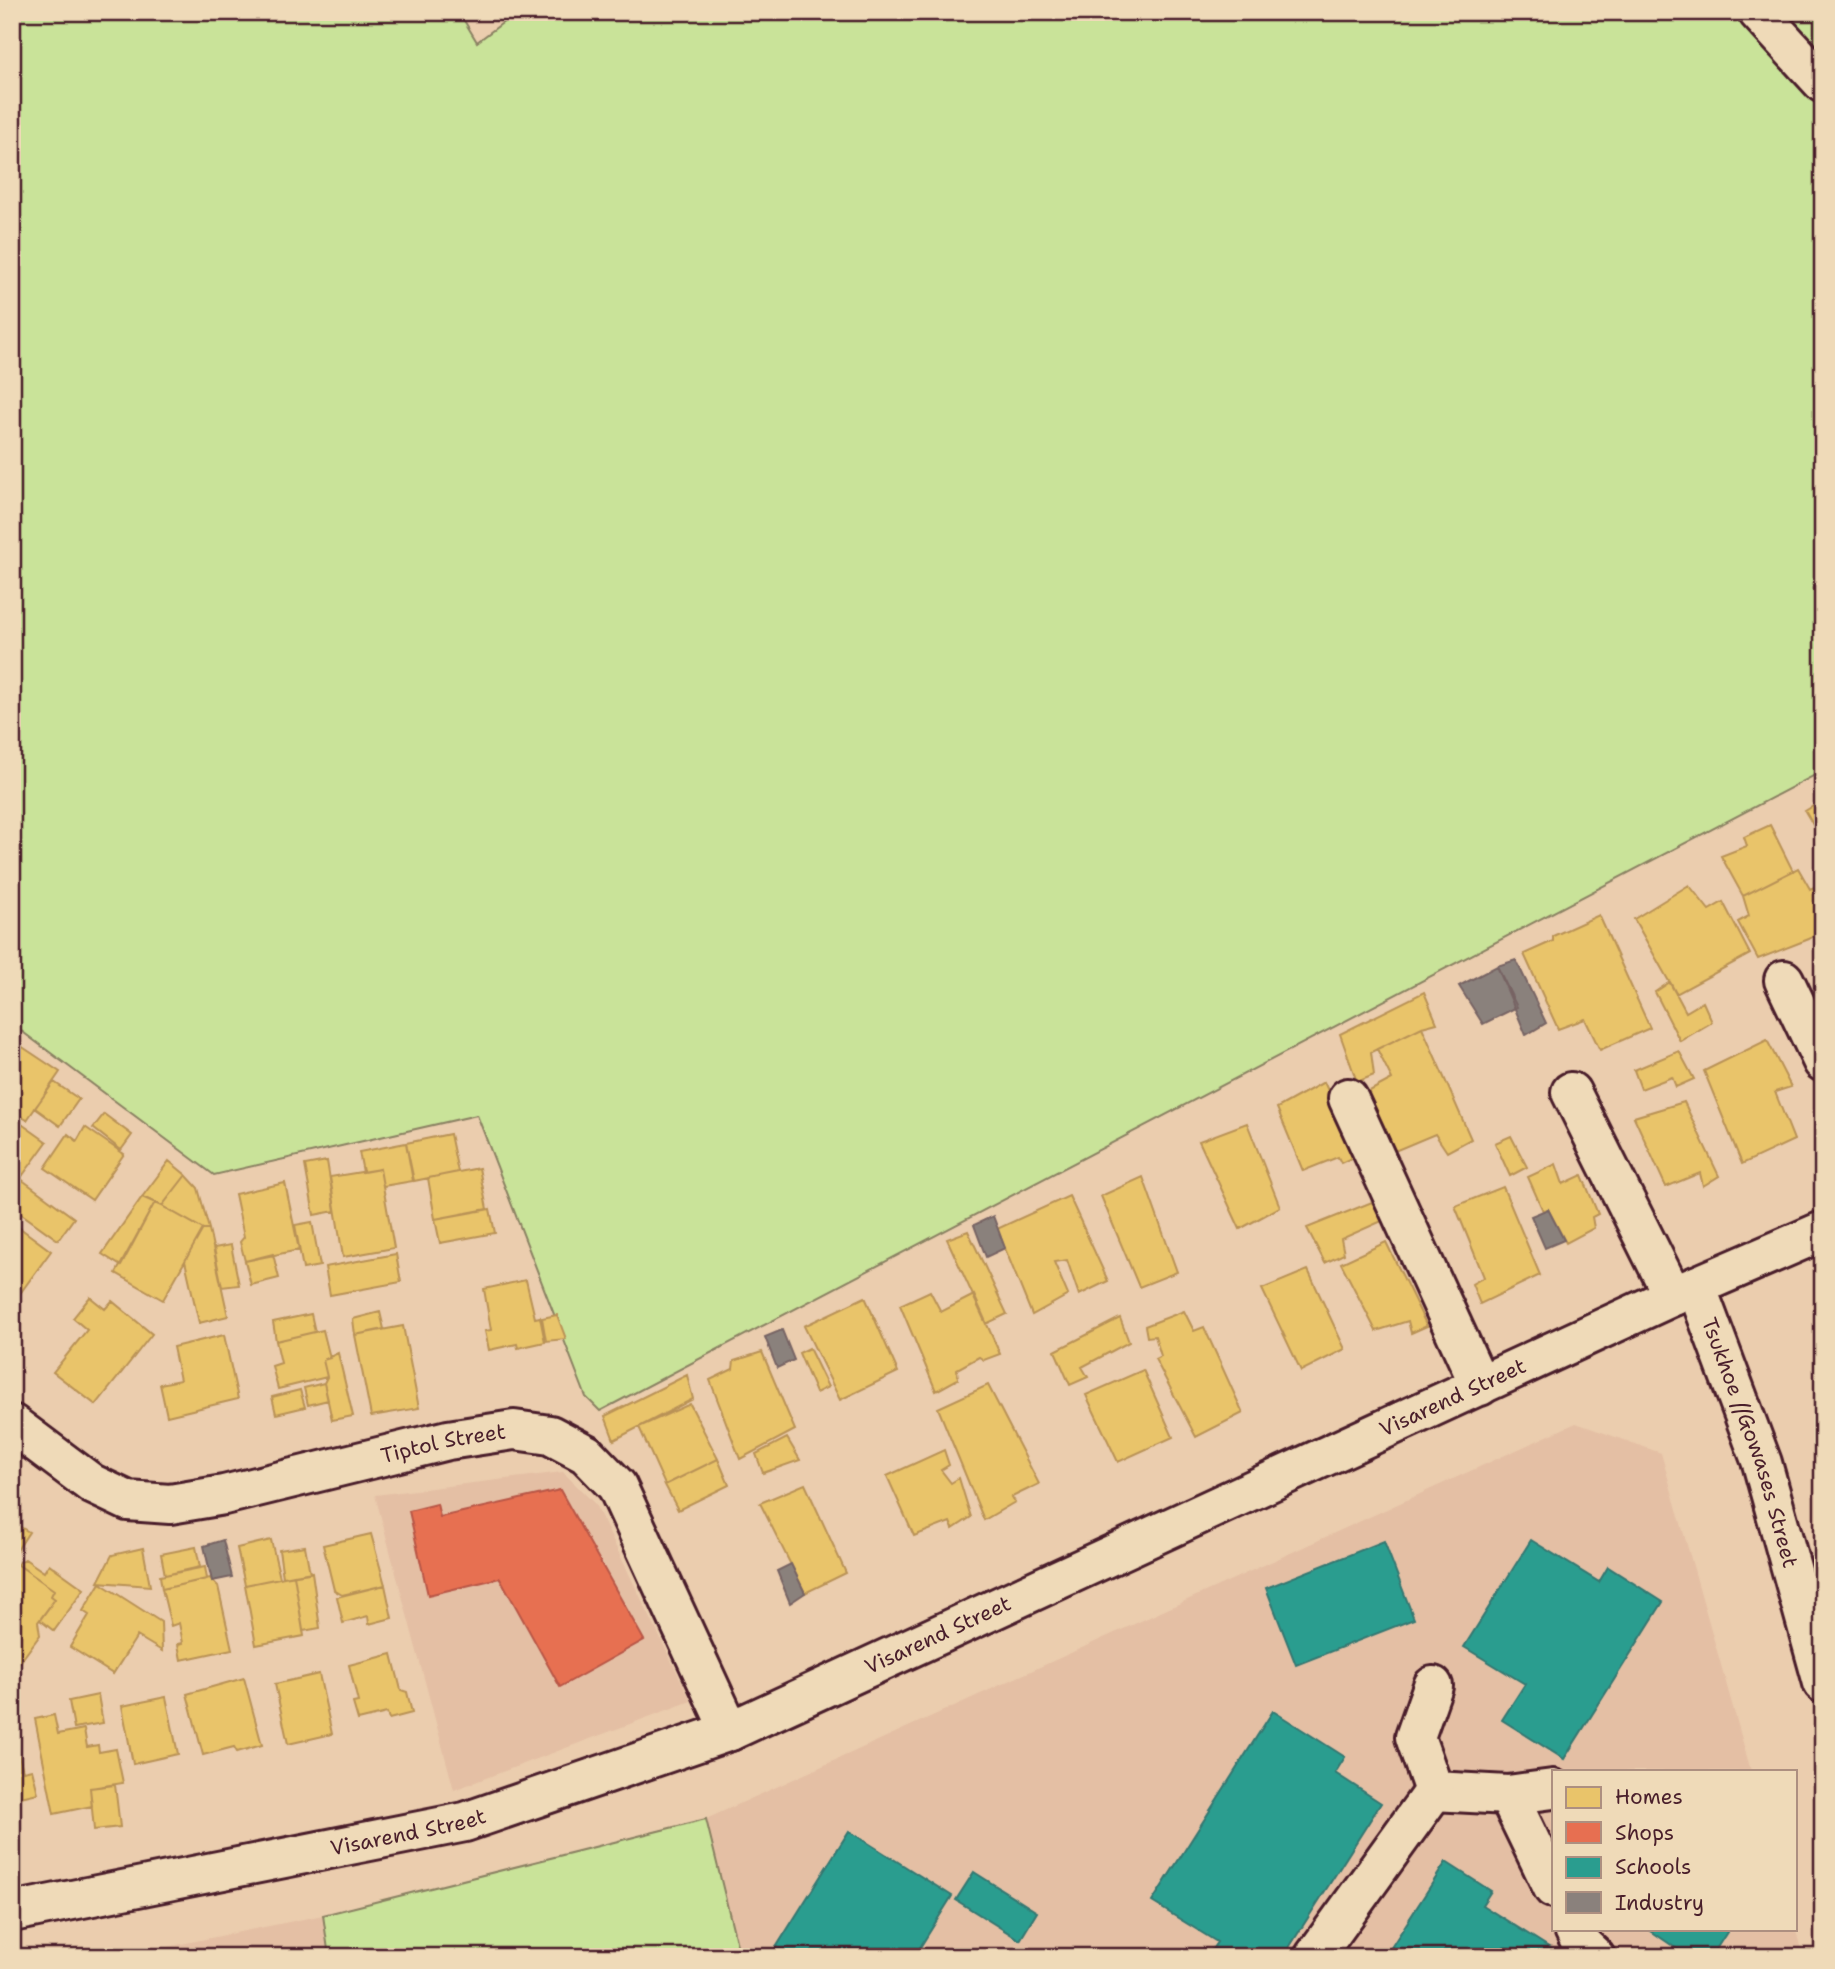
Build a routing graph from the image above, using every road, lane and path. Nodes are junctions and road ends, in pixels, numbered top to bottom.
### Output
1 (1758, 12) edge
2 (1823, 83) edge
3 (1784, 980) dead end
4 (1823, 1062) edge
5 (1571, 1092) dead end
6 (1348, 1098) dead end
7 (1823, 1231) edge
8 (1684, 1291) junction
9 (1480, 1385) junction
10 (12, 1424) edge
11 (1823, 1683) edge
12 (1433, 1686) dead end
13 (730, 1731) junction
14 (1552, 1789) edge
15 (1434, 1791) junction
16 (1508, 1795) junction
17 (1552, 1886) edge
18 (12, 1912) edge
19 (1574, 1930) edge
20 (1314, 1957) edge
21 (1595, 1957) edge

1 - 2 street
3 - 4 street
5 - 8 street, Tsukhoe //Gowases Street
6 - 9 street
7 - 8 street, Visarend Street
8 - 9 street, Visarend Street
8 - 11 street, Tsukhoe //Gowases Street
9 - 13 street, Visarend Street
10 - 13 street, Tiptol Street
12 - 15 street
13 - 18 street, Visarend Street
14 - 16 street
15 - 16 street
15 - 20 street
16 - 17 street
19 - 21 street

